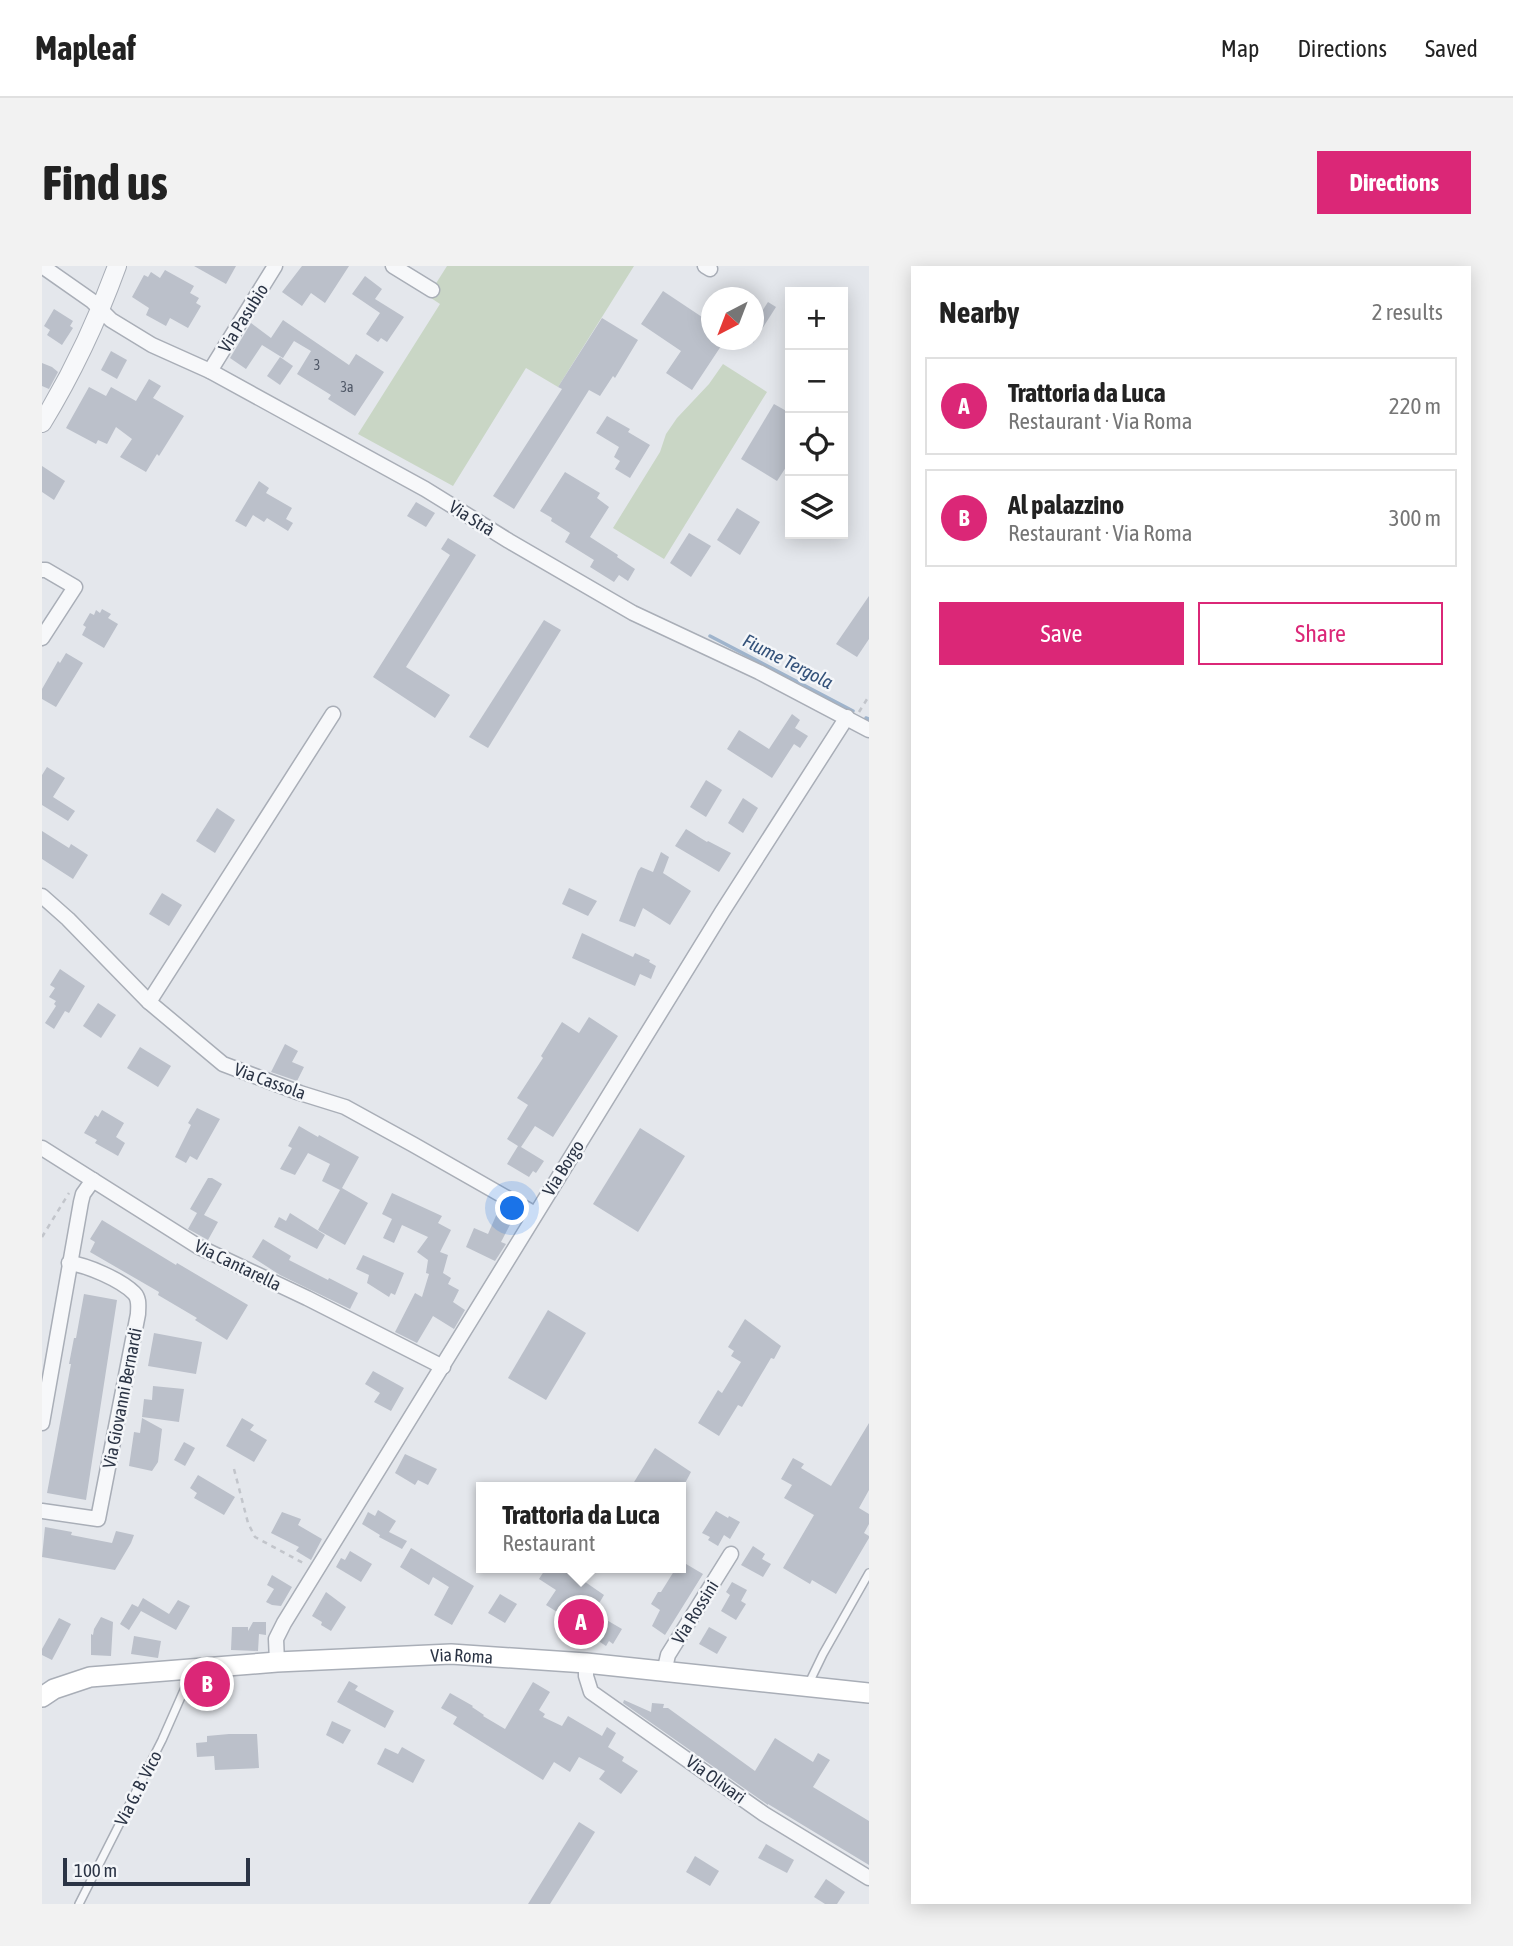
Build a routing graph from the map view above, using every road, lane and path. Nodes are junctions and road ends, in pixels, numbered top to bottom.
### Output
1 (42, 266) edge
2 (117, 266) edge
3 (275, 266) edge
4 (393, 266) edge
5 (432, 290) dead end
6 (101, 311) junction
7 (211, 370) junction
8 (42, 423) edge
9 (42, 570) edge
10 (42, 638) edge
11 (869, 696) edge
12 (333, 714) dead end
13 (850, 719) junction
14 (869, 730) edge
15 (42, 896) edge
16 (149, 1002) junction
17 (42, 1148) edge
18 (93, 1180) junction
19 (535, 1214) junction
20 (42, 1237) edge
21 (69, 1263) junction
22 (443, 1367) junction
23 (42, 1423) edge
24 (234, 1469) dead end
25 (42, 1511) edge
26 (731, 1553) dead end
27 (317, 1571) junction
28 (869, 1573) edge
29 (277, 1662) junction
30 (586, 1663) junction
31 (187, 1669) junction
32 (664, 1672) junction
33 (808, 1686) junction
34 (46, 1691) edge
35 (869, 1693) edge
36 (869, 1878) edge
37 (79, 1904) edge

1 - 6 street, Via Strà
2 - 6 street
3 - 7 street, Via Pasubio
4 - 5 street
6 - 7 street, Via Strà
6 - 8 street
7 - 13 street, Via Strà
9 - 10 street
11 - 13 path
12 - 16 street
13 - 14 street, Via Strà
13 - 19 street, Via Borgo
15 - 16 street, Via Cassola
16 - 19 street, Via Cassola
17 - 18 street, Via Cantarella
18 - 20 path
18 - 21 street
18 - 22 street, Via Cantarella
19 - 22 street, Via Borgo
21 - 23 street
21 - 25 street, Via Giovanni Bernardi
22 - 27 street, Via Borgo
24 - 27 path
26 - 32 street, Via Rossini
27 - 29 street, Via Borgo
28 - 33 lane
29 - 30 main road, Via Roma
29 - 31 main road, Via Roma
30 - 32 main road, Via Roma
30 - 36 street, Via Olivari
31 - 34 main road, Via Roma
31 - 37 lane, Via G. B. Vico
32 - 33 main road, Via Roma
33 - 35 main road, Via Roma

